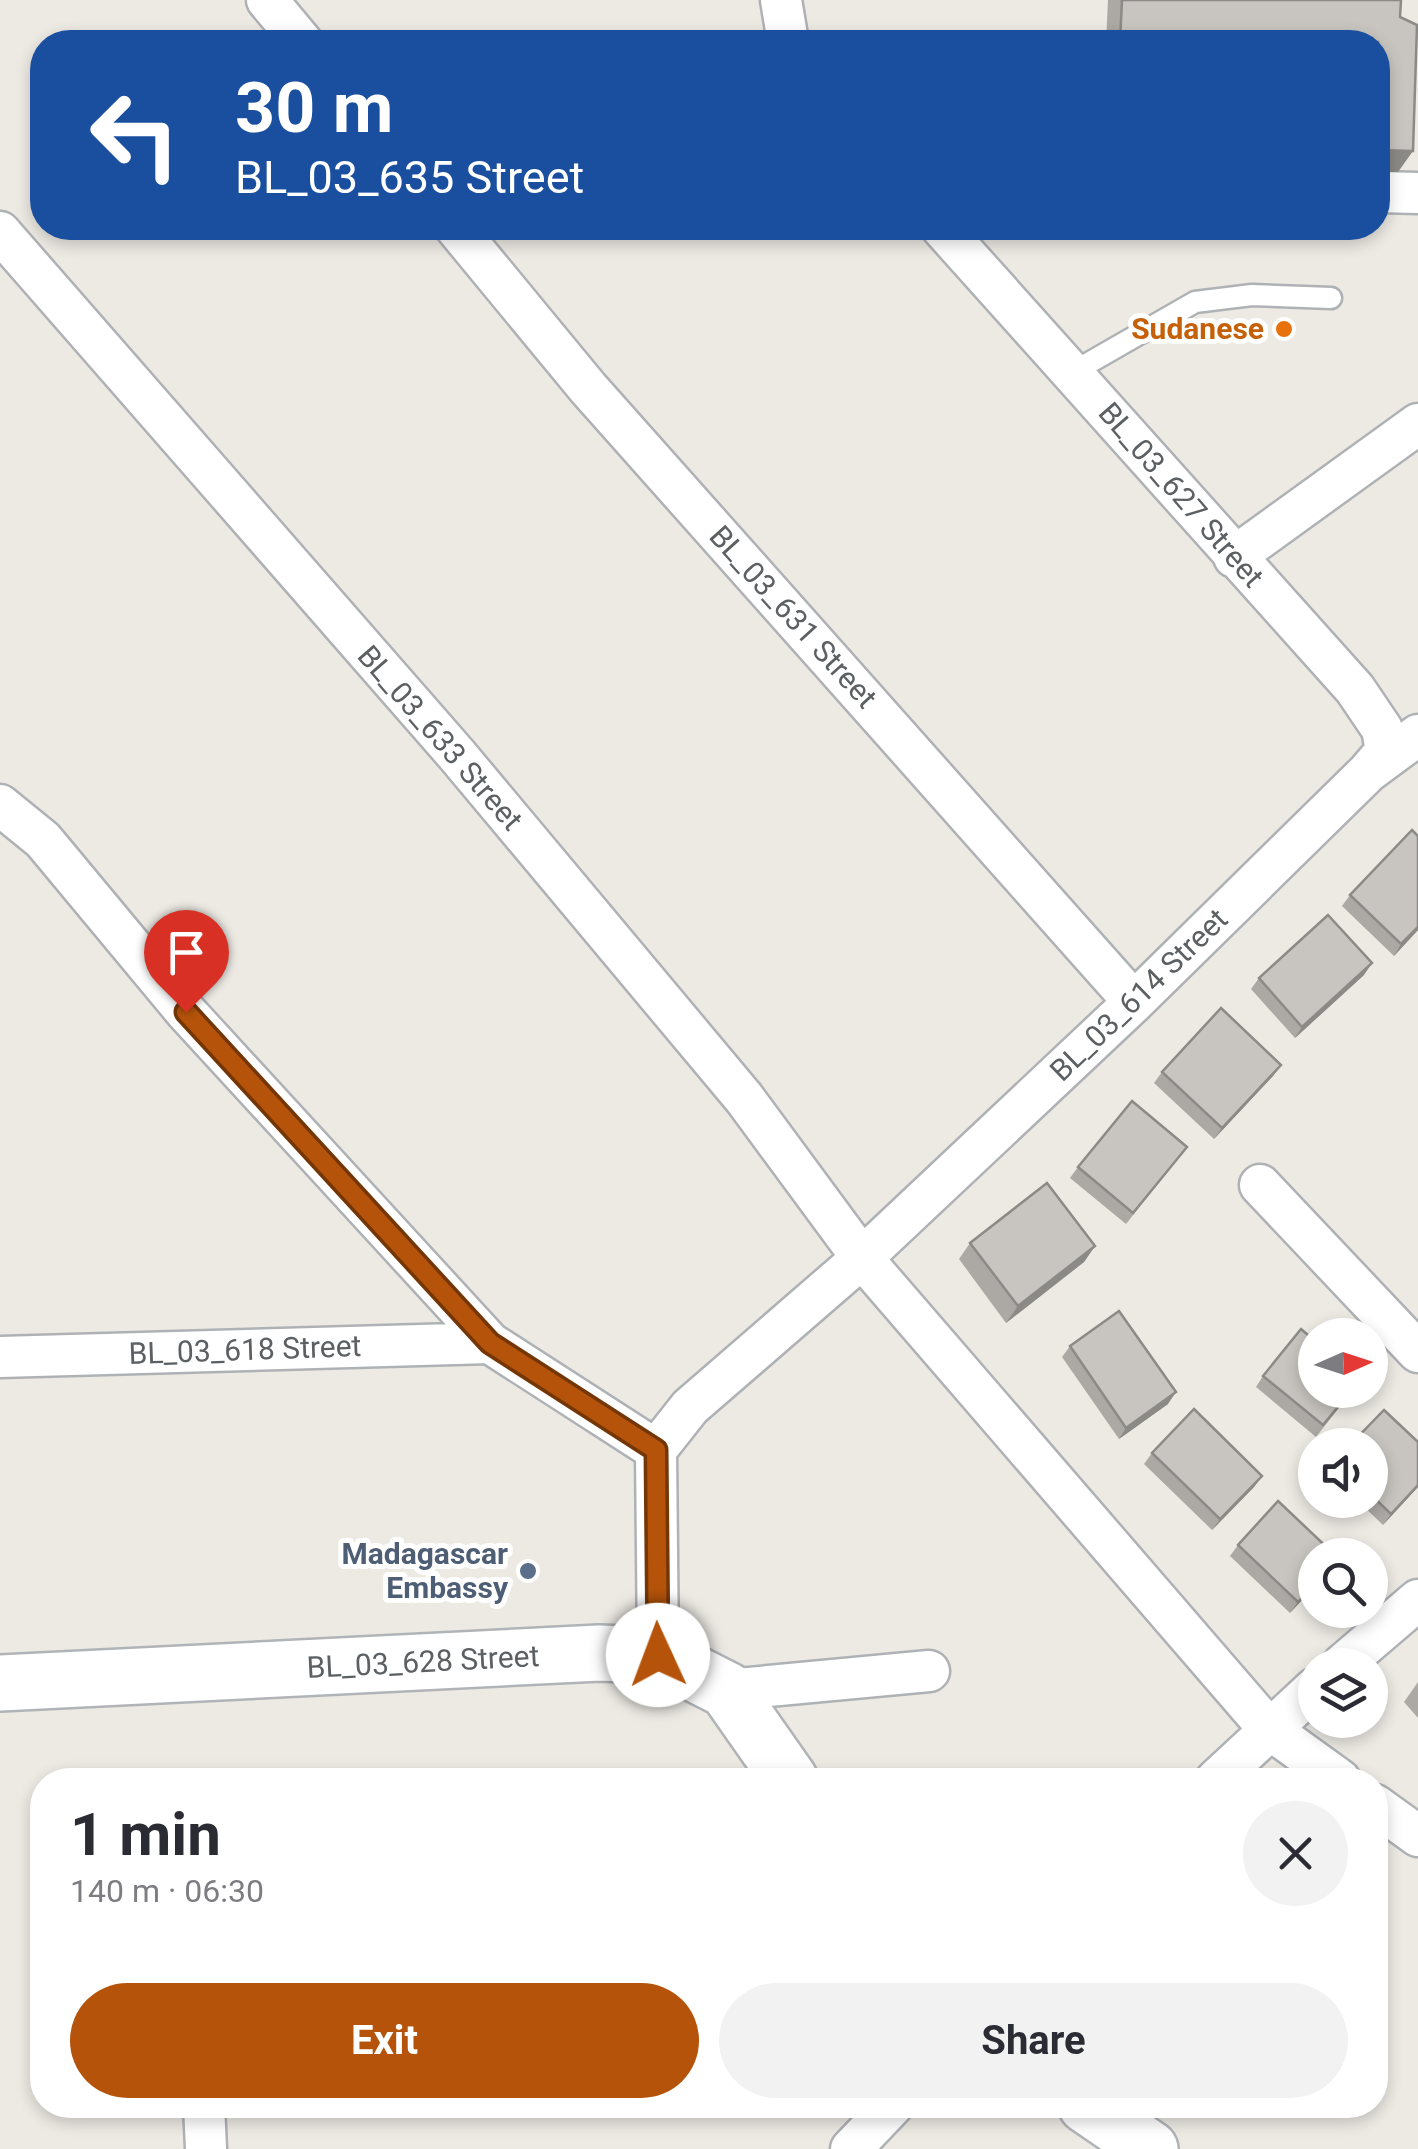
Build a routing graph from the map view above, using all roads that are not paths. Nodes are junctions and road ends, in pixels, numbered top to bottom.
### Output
1 (267, 0) edge
2 (780, 0) edge
3 (292, 30) edge
4 (786, 30) edge
5 (1390, 192) edge
6 (1418, 193) edge
7 (0, 232) edge
8 (466, 240) edge
9 (953, 240) edge
10 (1331, 298) dead end
11 (1074, 372) junction
12 (1418, 424) edge
13 (1234, 556) junction
14 (1418, 735) edge
15 (1368, 772) junction
16 (0, 804) edge
17 (1134, 1002) junction
18 (1260, 1185) dead end
19 (862, 1258) junction
20 (490, 1343) junction
21 (1418, 1352) edge
22 (0, 1357) edge
23 (656, 1450) junction
24 (1418, 1600) edge
25 (1362, 1648) edge
26 (658, 1655) junction
27 (929, 1671) dead end
28 (0, 1683) edge
29 (728, 1690) junction
30 (1298, 1702) edge
31 (1268, 1728) junction
32 (782, 1768) edge
33 (1228, 1768) edge
34 (1323, 1768) edge
35 (1388, 1814) edge
36 (1418, 1836) edge
37 (205, 2118) edge
38 (881, 2118) edge
39 (1105, 2118) edge
40 (206, 2149) edge
41 (851, 2149) edge
42 (1150, 2149) edge

1 - 3 street
2 - 4 street
5 - 6 street
7 - 19 street, BL_03_633 Street
8 - 17 street, BL_03_631 Street
9 - 11 street, BL_03_627 Street
10 - 11 lane
11 - 13 street, BL_03_627 Street
12 - 13 street
13 - 15 street, BL_03_627 Street
14 - 15 street, BL_03_614 Street
15 - 17 street, BL_03_614 Street
16 - 20 street
17 - 19 street, BL_03_614 Street
18 - 21 street
19 - 23 street, BL_03_614 Street
19 - 31 street, BL_03_633 Street
20 - 22 street, BL_03_618 Street
20 - 23 street
23 - 26 street
24 - 25 street
26 - 28 street, BL_03_628 Street
26 - 29 street, BL_03_628 Street
27 - 29 street
29 - 32 street, BL_03_628 Street
30 - 31 street
31 - 33 street
31 - 34 street, BL_03_633 Street
35 - 36 street
37 - 40 street
38 - 41 street
39 - 42 street

